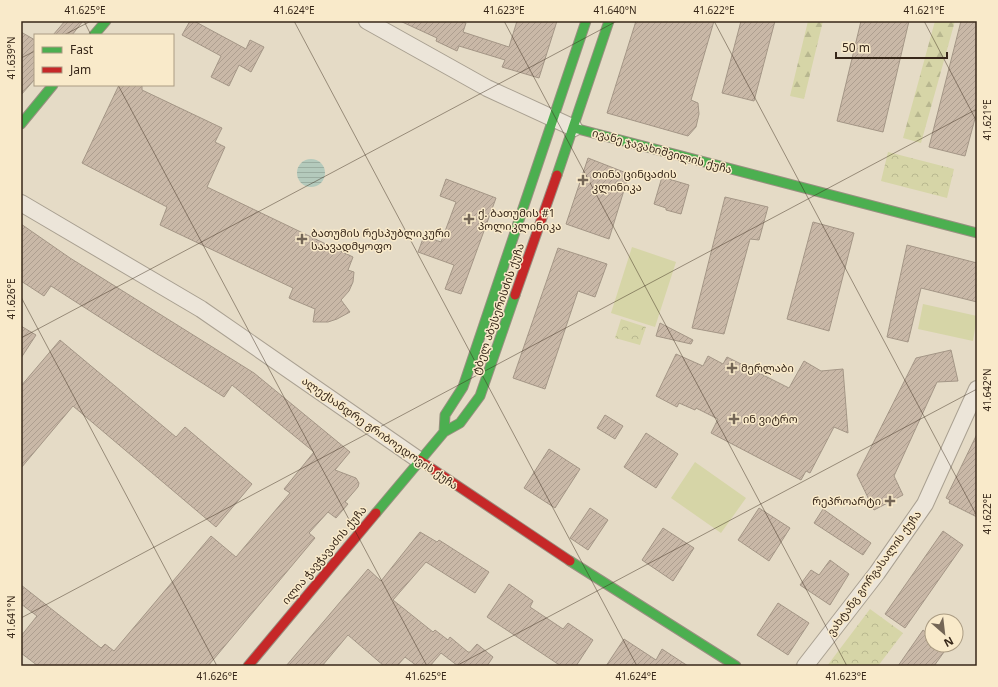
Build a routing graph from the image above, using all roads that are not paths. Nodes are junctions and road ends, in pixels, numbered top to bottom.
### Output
1 (106, 21) edge
2 (367, 21) edge
3 (586, 21) edge
4 (609, 21) edge
5 (95, 34) edge
6 (52, 86) edge
7 (554, 120) junction
8 (21, 124) edge
9 (574, 128) junction
10 (21, 203) edge
11 (977, 233) edge
12 (977, 389) edge
13 (444, 432) junction
14 (419, 460) junction
15 (248, 666) edge
16 (736, 666) edge
17 (805, 666) edge

1 - 5 main road
2 - 7 street, ივანე ჯავახიშვილის ქუჩა
3 - 7 main road, ტბელ აბუსერისძის ქუჩა
4 - 9 main road, ტბელ აბუსერისძის ქუჩა
6 - 8 main road
7 - 9 street, ივანე ჯავახიშვილის ქუჩა
7 - 13 main road, ტბელ აბუსერისძის ქუჩა
9 - 11 main road, ივანე ჯავახიშვილის ქუჩა
9 - 13 main road, ტბელ აბუსერისძის ქუჩა
10 - 14 street, ალექსანდრე გრიბოედოვის ქუჩა
12 - 17 street, ვახტანგ გორგასალის ქუჩა
13 - 14 main road, ტბელ აბუსერისძის ქუჩა
14 - 15 main road, ილია ჭავჭავაძის ქუჩა
14 - 16 main road, ალექსანდრე გრიბოედოვის ქუჩა

